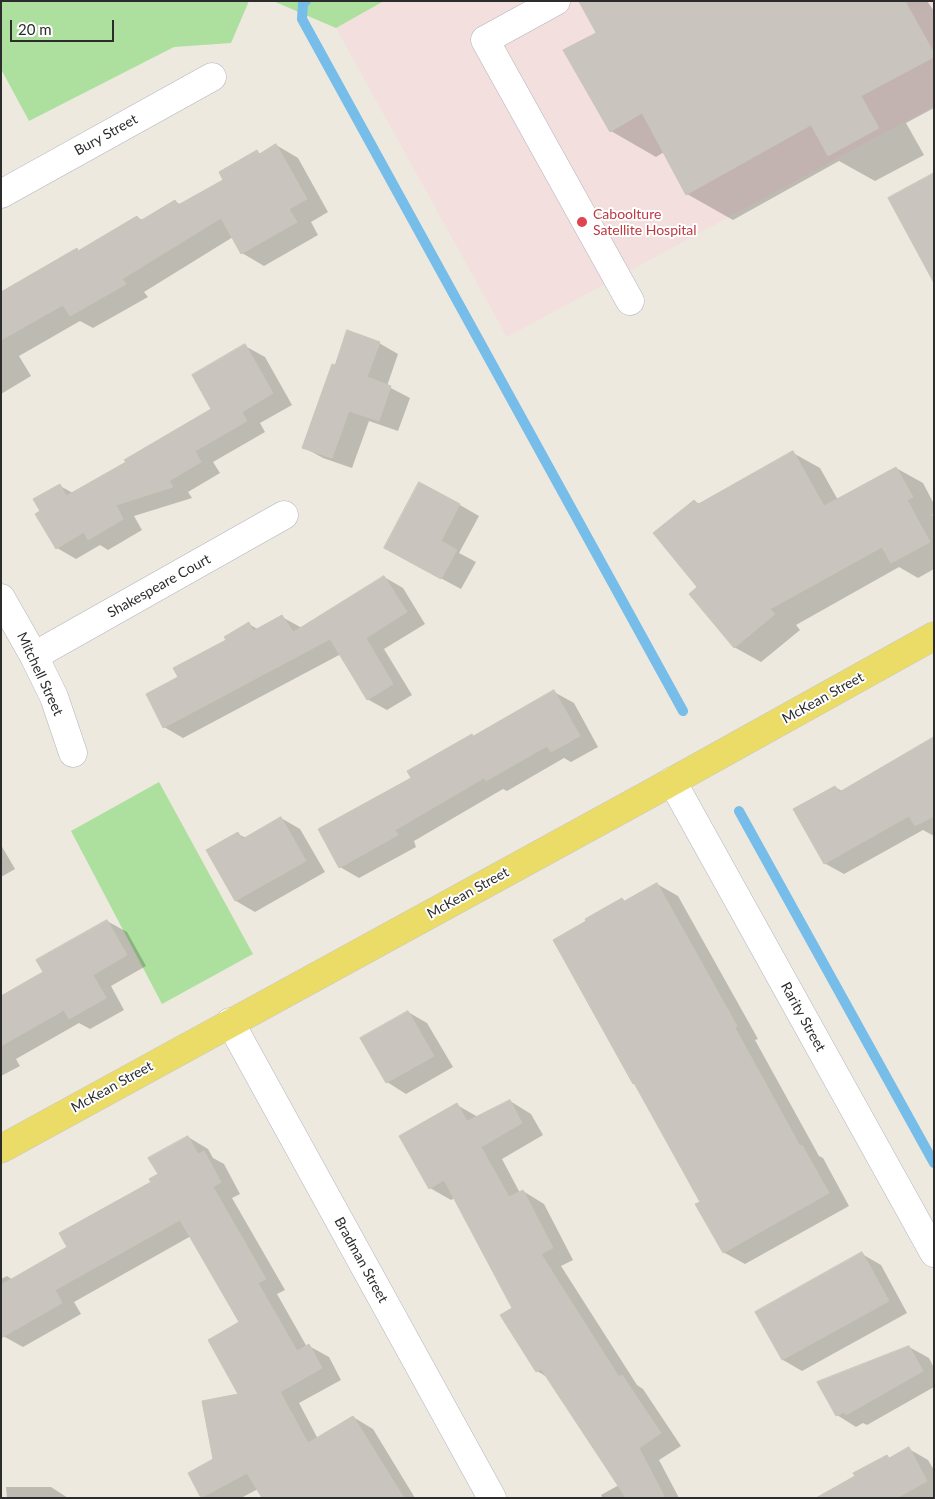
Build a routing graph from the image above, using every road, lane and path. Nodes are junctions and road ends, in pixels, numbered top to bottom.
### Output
1 (556, 1) edge
2 (212, 77) dead end
3 (1, 194) edge
4 (630, 301) dead end
5 (284, 515) dead end
6 (1, 598) edge
7 (934, 636) edge
8 (34, 656) junction
9 (73, 752) dead end
10 (672, 781) junction
11 (230, 1022) junction
12 (1, 1149) edge
13 (934, 1253) edge
14 (492, 1498) edge

1 - 4 street
2 - 3 street, Bury Street
5 - 8 street, Shakespeare Court
6 - 8 street, Mitchell Street
7 - 10 main road, McKean Street
8 - 9 street, Mitchell Street
10 - 11 main road, McKean Street
10 - 13 street, Rarity Street
11 - 12 main road, McKean Street
11 - 14 street, Bradman Street

